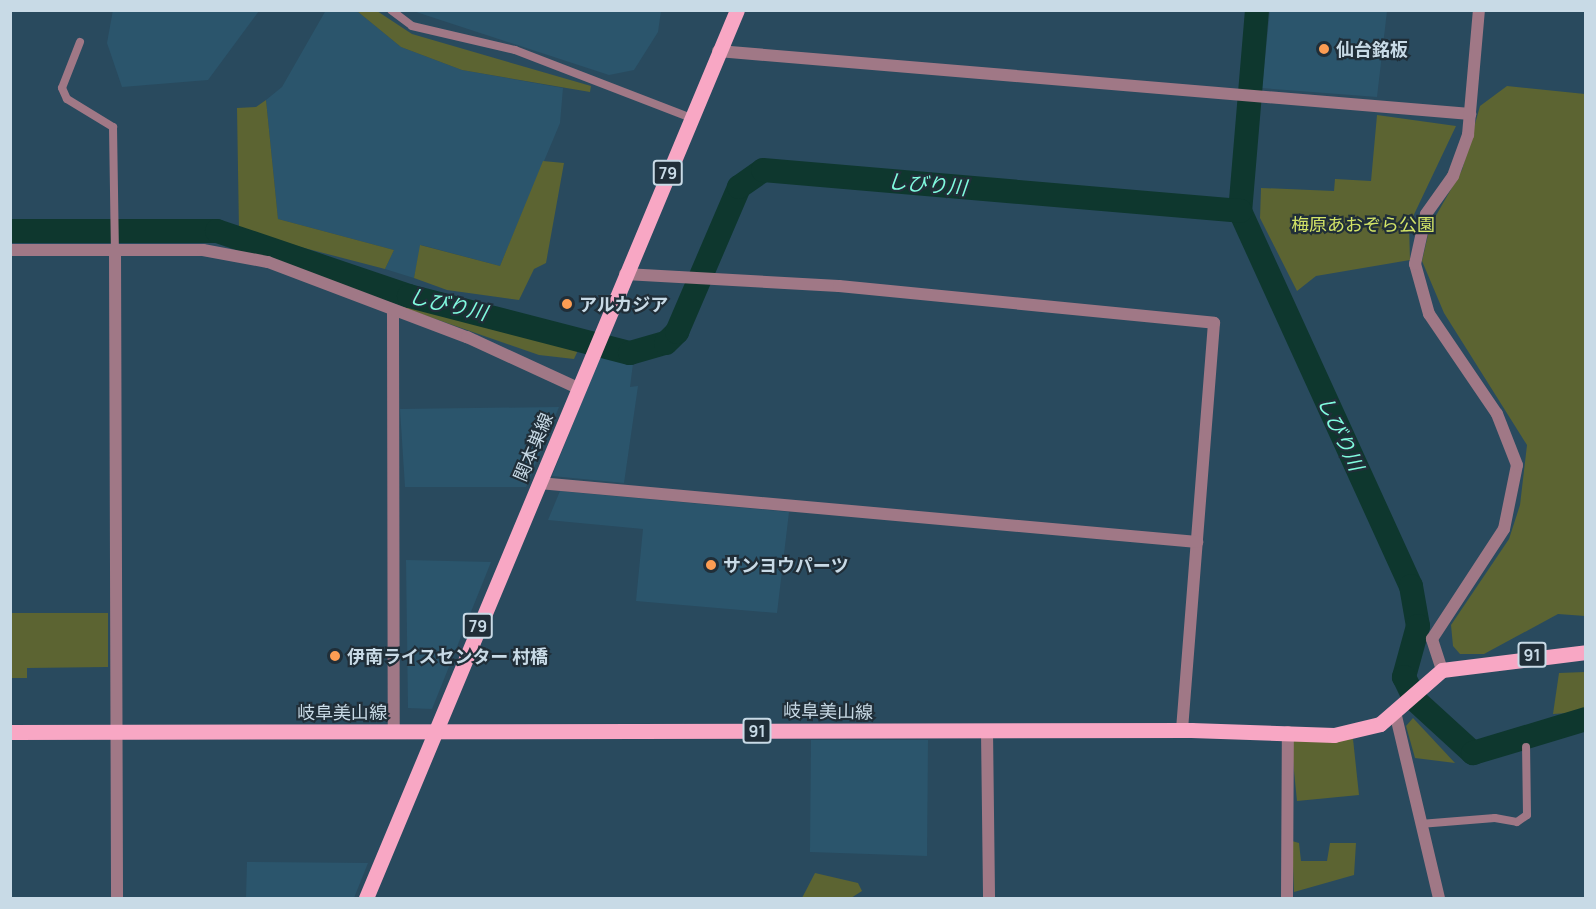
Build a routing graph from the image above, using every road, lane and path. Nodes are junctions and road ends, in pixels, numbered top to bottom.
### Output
1 (391, 10) edge
2 (737, 10) edge
3 (1479, 10) edge
4 (80, 42) dead end
5 (718, 51) junction
6 (1470, 114) junction
7 (691, 118) junction
8 (114, 244) junction
9 (10, 250) edge
10 (625, 274) junction
11 (393, 313) junction
12 (578, 388) junction
13 (539, 483) junction
14 (1197, 542) junction
15 (1586, 652) edge
16 (1442, 670) junction
17 (1395, 712) junction
18 (987, 730) junction
19 (1182, 730) junction
20 (437, 731) junction
21 (10, 732) edge
22 (394, 732) junction
23 (1288, 732) junction
24 (116, 733) junction
25 (1526, 747) dead end
26 (1420, 824) junction
27 (117, 898) edge
28 (366, 898) edge
29 (989, 898) edge
30 (1287, 898) edge
31 (1439, 898) edge

1 - 7 lane
2 - 5 main road, 関本巣線 / 79
3 - 6 street
4 - 8 lane
5 - 6 street
5 - 7 main road, 関本巣線 / 79
6 - 16 street
7 - 10 main road, 関本巣線 / 79
8 - 9 street
8 - 11 street
8 - 24 street
10 - 12 main road, 関本巣線 / 79
10 - 14 street
11 - 12 street
11 - 22 street
12 - 13 main road, 関本巣線 / 79
13 - 14 street
13 - 20 main road, 関本巣線 / 79
14 - 19 street
15 - 16 main road, 岐阜美山線 / 91
16 - 17 main road, 岐阜美山線 / 91
17 - 23 main road, 岐阜美山線 / 91
17 - 26 street
18 - 19 main road, 岐阜美山線 / 91
18 - 20 main road, 岐阜美山線 / 91
18 - 29 street
19 - 23 main road, 岐阜美山線 / 91
20 - 22 main road, 岐阜美山線 / 91
20 - 28 main road, 関本巣線 / 79
21 - 24 main road, 岐阜美山線 / 91
22 - 24 main road, 岐阜美山線 / 91
23 - 30 street
24 - 27 street
25 - 26 lane
26 - 31 street

